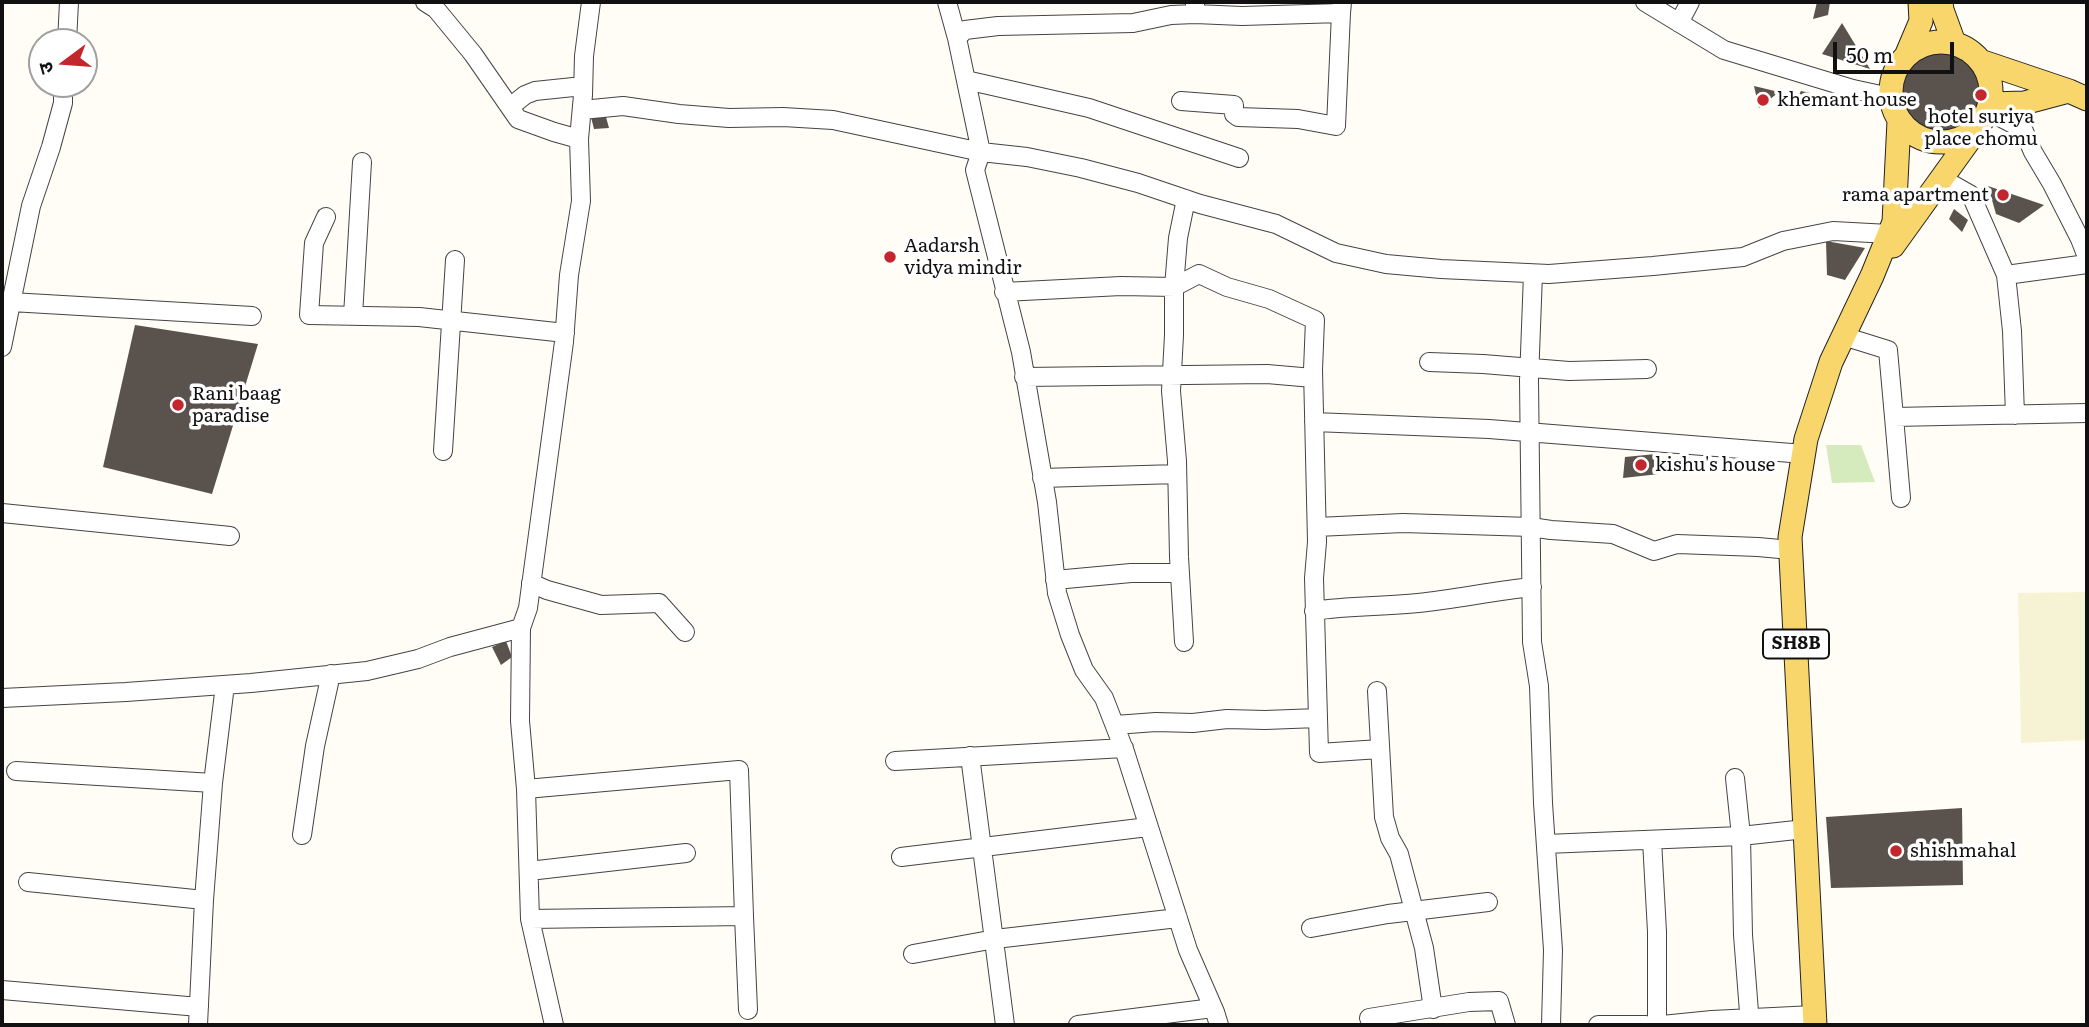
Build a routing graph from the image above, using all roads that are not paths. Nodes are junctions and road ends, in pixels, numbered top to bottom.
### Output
1 (69, 2) edge
2 (425, 2) edge
3 (591, 2) edge
4 (947, 2) edge
5 (1645, 2) edge
6 (1690, 2) edge
7 (1920, 2) edge
8 (1941, 2) edge
9 (1342, 7) edge
10 (1195, 8) edge
11 (1679, 23) junction
12 (68, 28) edge
13 (957, 38) junction
14 (1954, 43) junction
15 (1907, 54) junction
16 (1980, 61) junction
17 (966, 80) junction
18 (583, 86) junction
19 (2078, 95) edge
20 (1890, 97) junction
21 (63, 98) edge
22 (1181, 101) dead end
23 (510, 107) junction
24 (582, 110) junction
25 (1986, 114) junction
26 (1899, 121) junction
27 (579, 139) junction
28 (981, 152) junction
29 (1239, 158) dead end
30 (362, 162) dead end
31 (1941, 178) junction
32 (1186, 199) junction
33 (326, 217) dead end
34 (1889, 234) junction
35 (2087, 257) edge
36 (455, 260) dead end
37 (2087, 264) edge
38 (1533, 274) junction
39 (2006, 275) junction
40 (1872, 276) junction
41 (1174, 287) junction
42 (1004, 292) junction
43 (11, 302) junction
44 (252, 316) dead end
45 (353, 316) junction
46 (450, 320) junction
47 (565, 333) junction
48 (1843, 336) junction
49 (2, 347) edge
50 (1429, 362) dead end
51 (1530, 368) junction
52 (1647, 369) dead end
53 (1172, 374) junction
54 (1024, 377) junction
55 (1313, 378) junction
56 (2087, 414) edge
57 (2015, 415) junction
58 (1894, 417) junction
59 (1314, 422) junction
60 (1530, 432) junction
61 (443, 450) dead end
62 (1804, 454) junction
63 (1177, 474) junction
64 (1042, 478) junction
65 (1901, 498) dead end
66 (2, 513) edge
67 (1317, 527) junction
68 (1531, 527) junction
69 (230, 536) dead end
70 (1791, 550) junction
71 (1180, 573) junction
72 (1055, 580) junction
73 (531, 583) junction
74 (1532, 587) junction
75 (1314, 611) junction
76 (521, 628) junction
77 (685, 632) dead end
78 (1184, 642) dead end
79 (331, 674) junction
80 (225, 685) junction
81 (1377, 691) dead end
82 (2, 698) edge
83 (1318, 718) junction
84 (1115, 725) junction
85 (1124, 748) junction
86 (1380, 749) junction
87 (970, 756) junction
88 (895, 761) dead end
89 (16, 771) dead end
90 (1735, 778) dead end
91 (214, 783) junction
92 (526, 789) junction
93 (1148, 827) junction
94 (1805, 830) junction
95 (302, 835) dead end
96 (1741, 836) junction
97 (1652, 840) junction
98 (1546, 844) junction
99 (983, 846) junction
100 (685, 853) dead end
101 (901, 857) dead end
102 (529, 872) junction
103 (28, 883) dead end
104 (204, 900) junction
105 (1488, 902) dead end
106 (1414, 911) junction
107 (744, 916) junction
108 (1178, 918) junction
109 (530, 919) junction
110 (1311, 928) dead end
111 (995, 939) junction
112 (913, 954) dead end
113 (2, 990) edge
114 (199, 1007) junction
115 (1433, 1009) junction
116 (748, 1010) dead end
117 (1216, 1017) edge
118 (1368, 1018) dead end
119 (1814, 1020) edge
120 (1129, 1022) edge
121 (1749, 1022) edge
122 (198, 1025) edge
123 (554, 1025) edge
124 (1005, 1025) edge
125 (1078, 1025) edge
126 (1506, 1025) edge
127 (1551, 1025) edge
128 (1598, 1025) edge
129 (1646, 1025) edge
130 (1659, 1025) edge

1 - 12 street
2 - 23 street
3 - 18 street
4 - 13 street
5 - 11 street
6 - 11 street
7 - 15 main road
8 - 14 main road
9 - 10 street
9 - 22 street
10 - 13 street
11 - 20 street
13 - 17 street
14 - 15 main road
14 - 16 main road
15 - 20 main road
16 - 19 main road
16 - 25 main road
17 - 28 street
17 - 29 street
18 - 23 street
18 - 24 street
19 - 25 main road
20 - 26 main road, SH8B
21 - 43 street
23 - 27 street
24 - 27 street
24 - 28 street
25 - 26 main road
25 - 31 main road, SH8B
25 - 35 street
26 - 34 main road, SH8B
27 - 47 street
28 - 32 street
28 - 42 street
30 - 45 street
31 - 39 street
31 - 40 main road, SH8B
32 - 38 street
32 - 41 street
33 - 45 street
34 - 38 street
34 - 40 main road, SH8B
36 - 46 street
37 - 39 street
38 - 51 street
39 - 57 street
40 - 48 main road, SH8B
41 - 42 street
41 - 53 street
41 - 55 street
42 - 54 street
43 - 44 street
43 - 49 street
45 - 46 street
46 - 47 street
46 - 61 street
47 - 73 street
48 - 58 street
48 - 62 main road, SH8B
50 - 51 street
51 - 52 street
51 - 60 street
53 - 54 street
53 - 55 street
53 - 63 street
54 - 64 street
55 - 59 street
56 - 57 street
57 - 58 street
58 - 65 street
59 - 60 street
59 - 67 street
60 - 62 street
60 - 68 street
62 - 70 main road, SH8B
63 - 64 street
63 - 71 street
64 - 72 street
66 - 69 street
67 - 68 street
67 - 75 street
68 - 70 street
68 - 74 street
70 - 94 main road, SH8B
71 - 72 street
71 - 78 street
72 - 84 street
73 - 76 street
73 - 77 street
74 - 75 street
74 - 98 street
75 - 83 street
76 - 79 street
76 - 92 street
79 - 80 street
79 - 95 street
80 - 82 street
80 - 91 street
81 - 86 street
83 - 84 street
83 - 86 street
84 - 85 street
85 - 87 street
85 - 93 street
86 - 106 street
87 - 88 street
87 - 99 street
89 - 91 street
90 - 96 street
91 - 104 street
92 - 102 street
92 - 107 street
93 - 99 street
93 - 108 street
94 - 96 street
94 - 119 main road, SH8B
96 - 97 street
96 - 121 street
97 - 98 street
97 - 130 street
98 - 127 street
99 - 101 street
99 - 111 street
100 - 102 street
102 - 109 street
103 - 104 street
104 - 114 street
105 - 106 street
106 - 110 street
106 - 115 street
107 - 109 street
107 - 116 street
108 - 111 street
108 - 117 street
109 - 123 street
111 - 112 street
111 - 124 street
113 - 114 street
114 - 122 street
115 - 118 street
115 - 126 street
117 - 120 street
119 - 121 street
120 - 125 street
121 - 130 street
128 - 129 street

